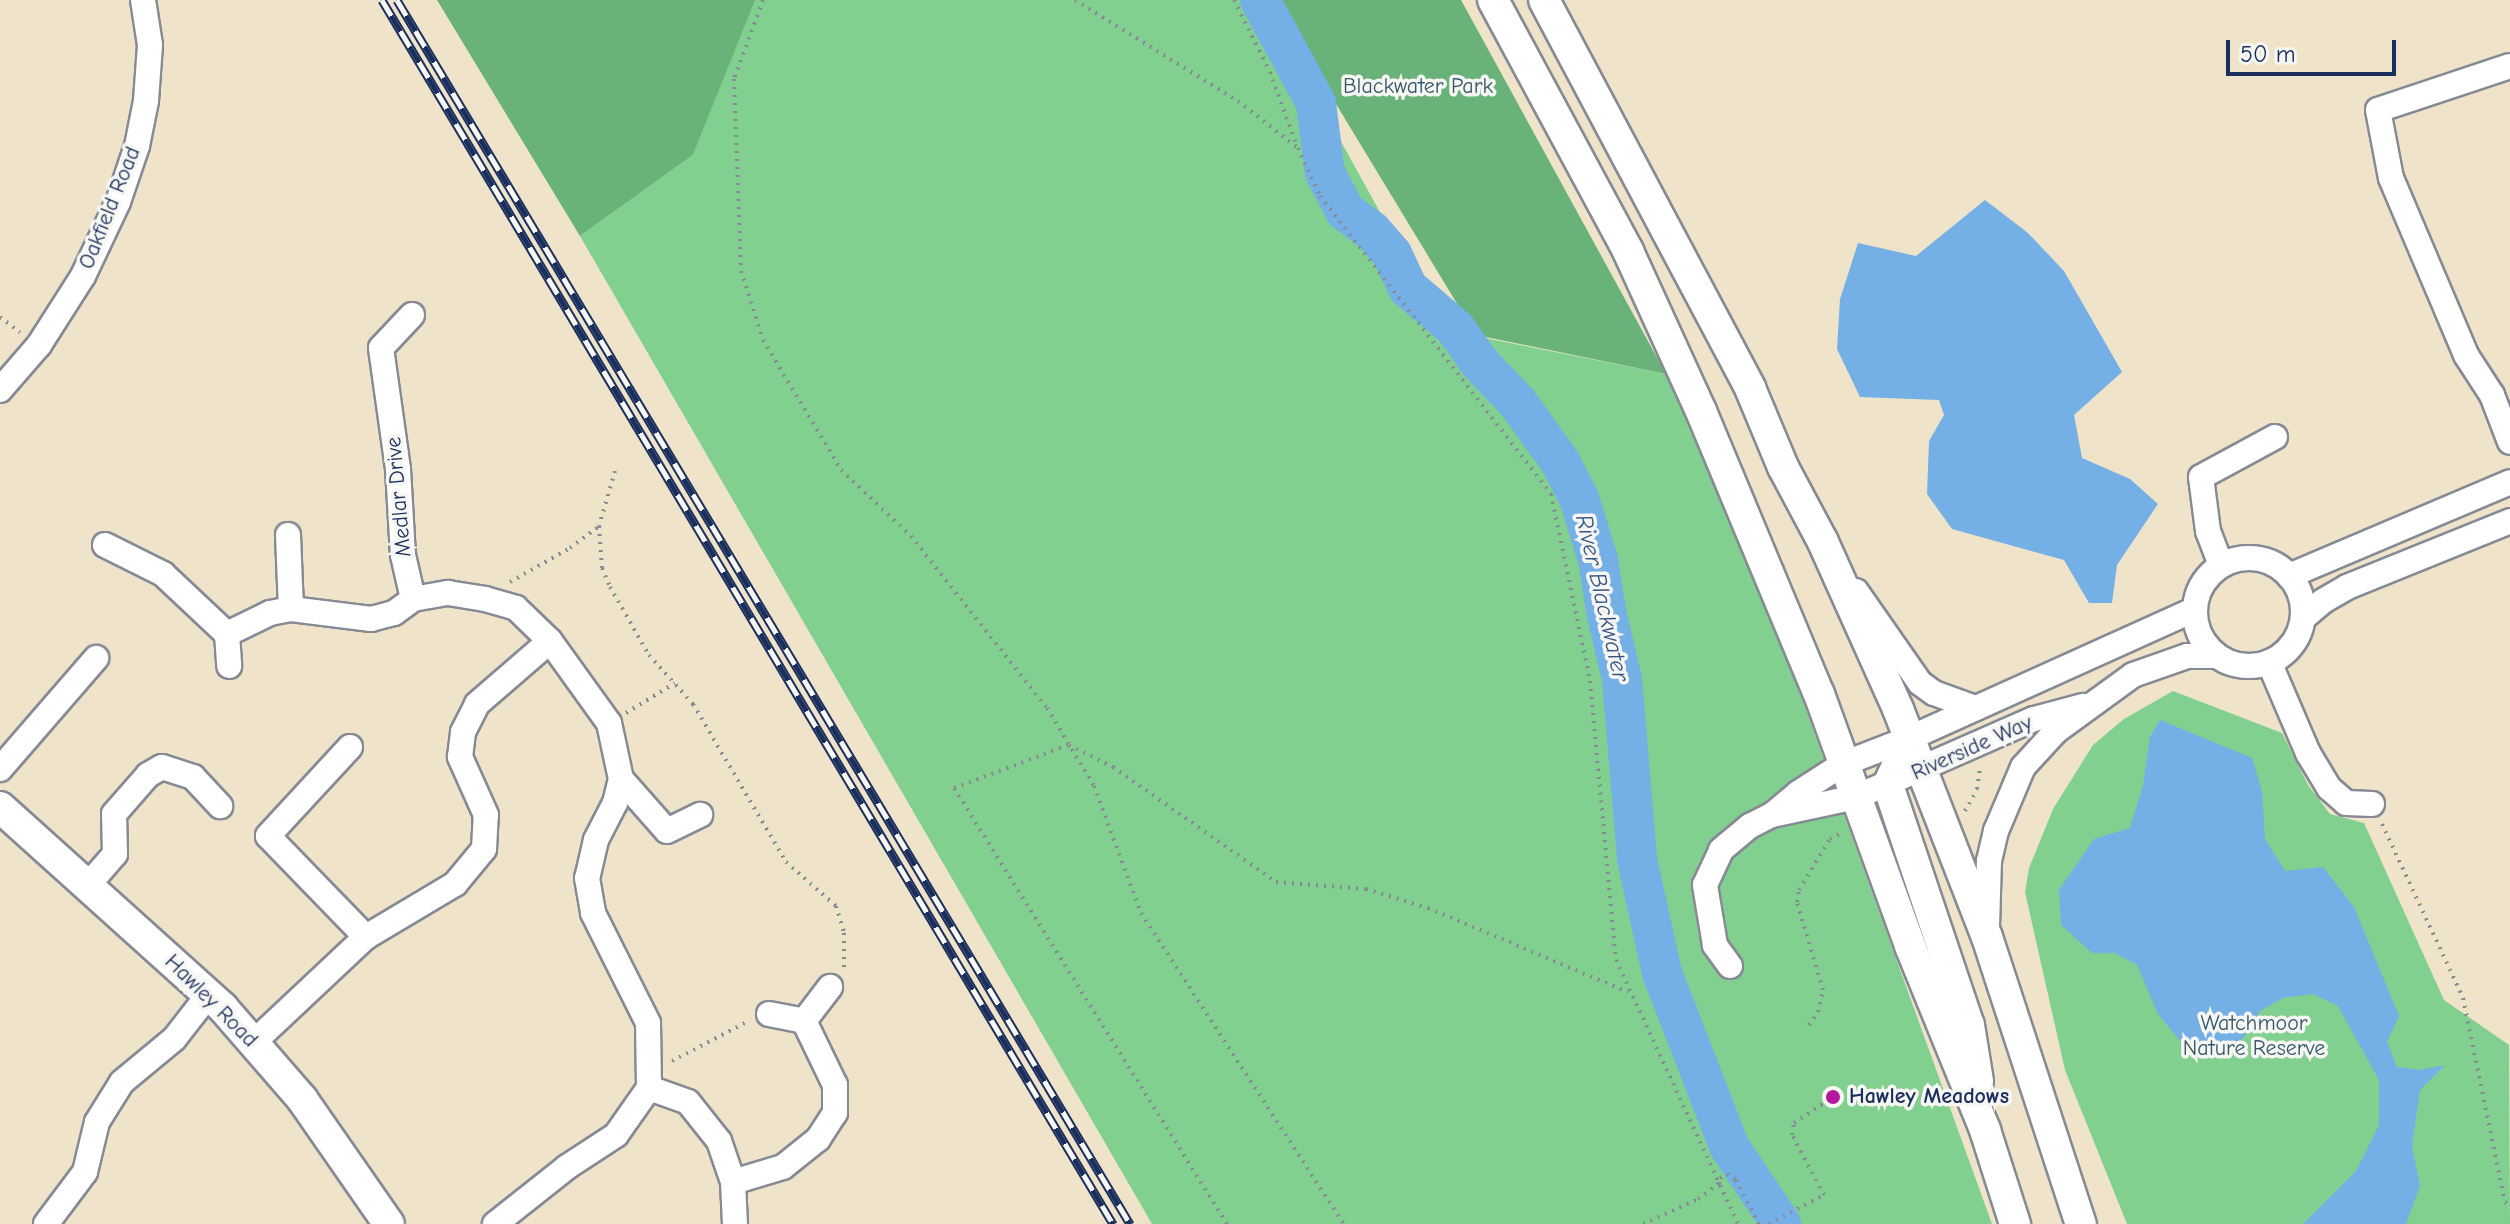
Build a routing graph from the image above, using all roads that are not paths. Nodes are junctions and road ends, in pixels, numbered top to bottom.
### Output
1 (143, 0) edge
2 (1493, 0) edge
3 (1544, 0) edge
4 (2510, 66) edge
5 (412, 315) dead end
6 (0, 390) edge
7 (2275, 437) dead end
8 (2510, 442) edge
9 (2510, 482) edge
10 (2510, 521) edge
11 (288, 535) dead end
12 (1823, 542) junction
13 (105, 545) dead end
14 (2221, 565) junction
15 (2289, 576) junction
16 (413, 599) junction
17 (291, 609) junction
18 (2194, 610) junction
19 (2303, 618) junction
20 (227, 634) junction
21 (550, 641) junction
22 (2216, 656) junction
23 (96, 658) dead end
24 (2269, 662) junction
25 (229, 666) dead end
26 (2089, 705) junction
27 (1975, 708) junction
28 (1910, 738) junction
29 (350, 747) dead end
30 (1843, 764) junction
31 (0, 769) edge
32 (1922, 771) junction
33 (621, 779) junction
34 (1888, 785) junction
35 (1856, 797) junction
36 (2372, 804) road end
37 (220, 806) dead end
38 (0, 807) edge
39 (700, 815) dead end
40 (1772, 815) junction
41 (88, 885) junction
42 (366, 937) junction
43 (1987, 937) junction
44 (1730, 966) dead end
45 (830, 987) road end
46 (209, 994) junction
47 (769, 1014) road end
48 (804, 1021) junction
49 (254, 1042) junction
50 (650, 1079) junction
51 (1985, 1130) junction
52 (733, 1182) junction
53 (46, 1224) edge
54 (389, 1224) edge
55 (495, 1224) edge
56 (735, 1224) edge
57 (2015, 1224) edge
58 (2081, 1224) edge

1 - 6 street, Oakfield Road
2 - 30 main road
3 - 12 main road
4 - 8 street
5 - 16 street, Medlar Drive
7 - 14 street
9 - 15 street
10 - 19 street
11 - 17 street
12 - 27 street, Riverside Way
12 - 28 main road
13 - 20 street
14 - 15 street
14 - 18 street
15 - 19 street
16 - 17 street
16 - 21 street
17 - 20 street
18 - 22 street
18 - 27 street, Riverside Way
19 - 24 street
20 - 25 street
21 - 33 street
21 - 42 street
22 - 24 street, Riverside Way
22 - 26 street, Riverside Way
23 - 31 street
24 - 36 street
26 - 32 street, Riverside Way
26 - 43 street, Riverside Way
27 - 28 street, Riverside Way
28 - 30 street, Riverside Way
28 - 32 main road
28 - 34 main road
29 - 42 street
30 - 35 main road
30 - 40 street, Riverside Way
32 - 34 street, Riverside Way
32 - 43 main road
33 - 39 street
33 - 50 street
34 - 35 street, Riverside Way
34 - 51 main road
35 - 40 street, Riverside Way
35 - 51 main road
37 - 41 street
38 - 41 main road, Hawley Road
40 - 44 street
41 - 46 main road, Hawley Road
42 - 49 street
43 - 58 main road
45 - 48 street
46 - 49 main road, Hawley Road
46 - 53 street
47 - 48 street
48 - 52 street
49 - 54 main road, Hawley Road
50 - 52 street
50 - 55 street
51 - 57 main road
52 - 56 street

